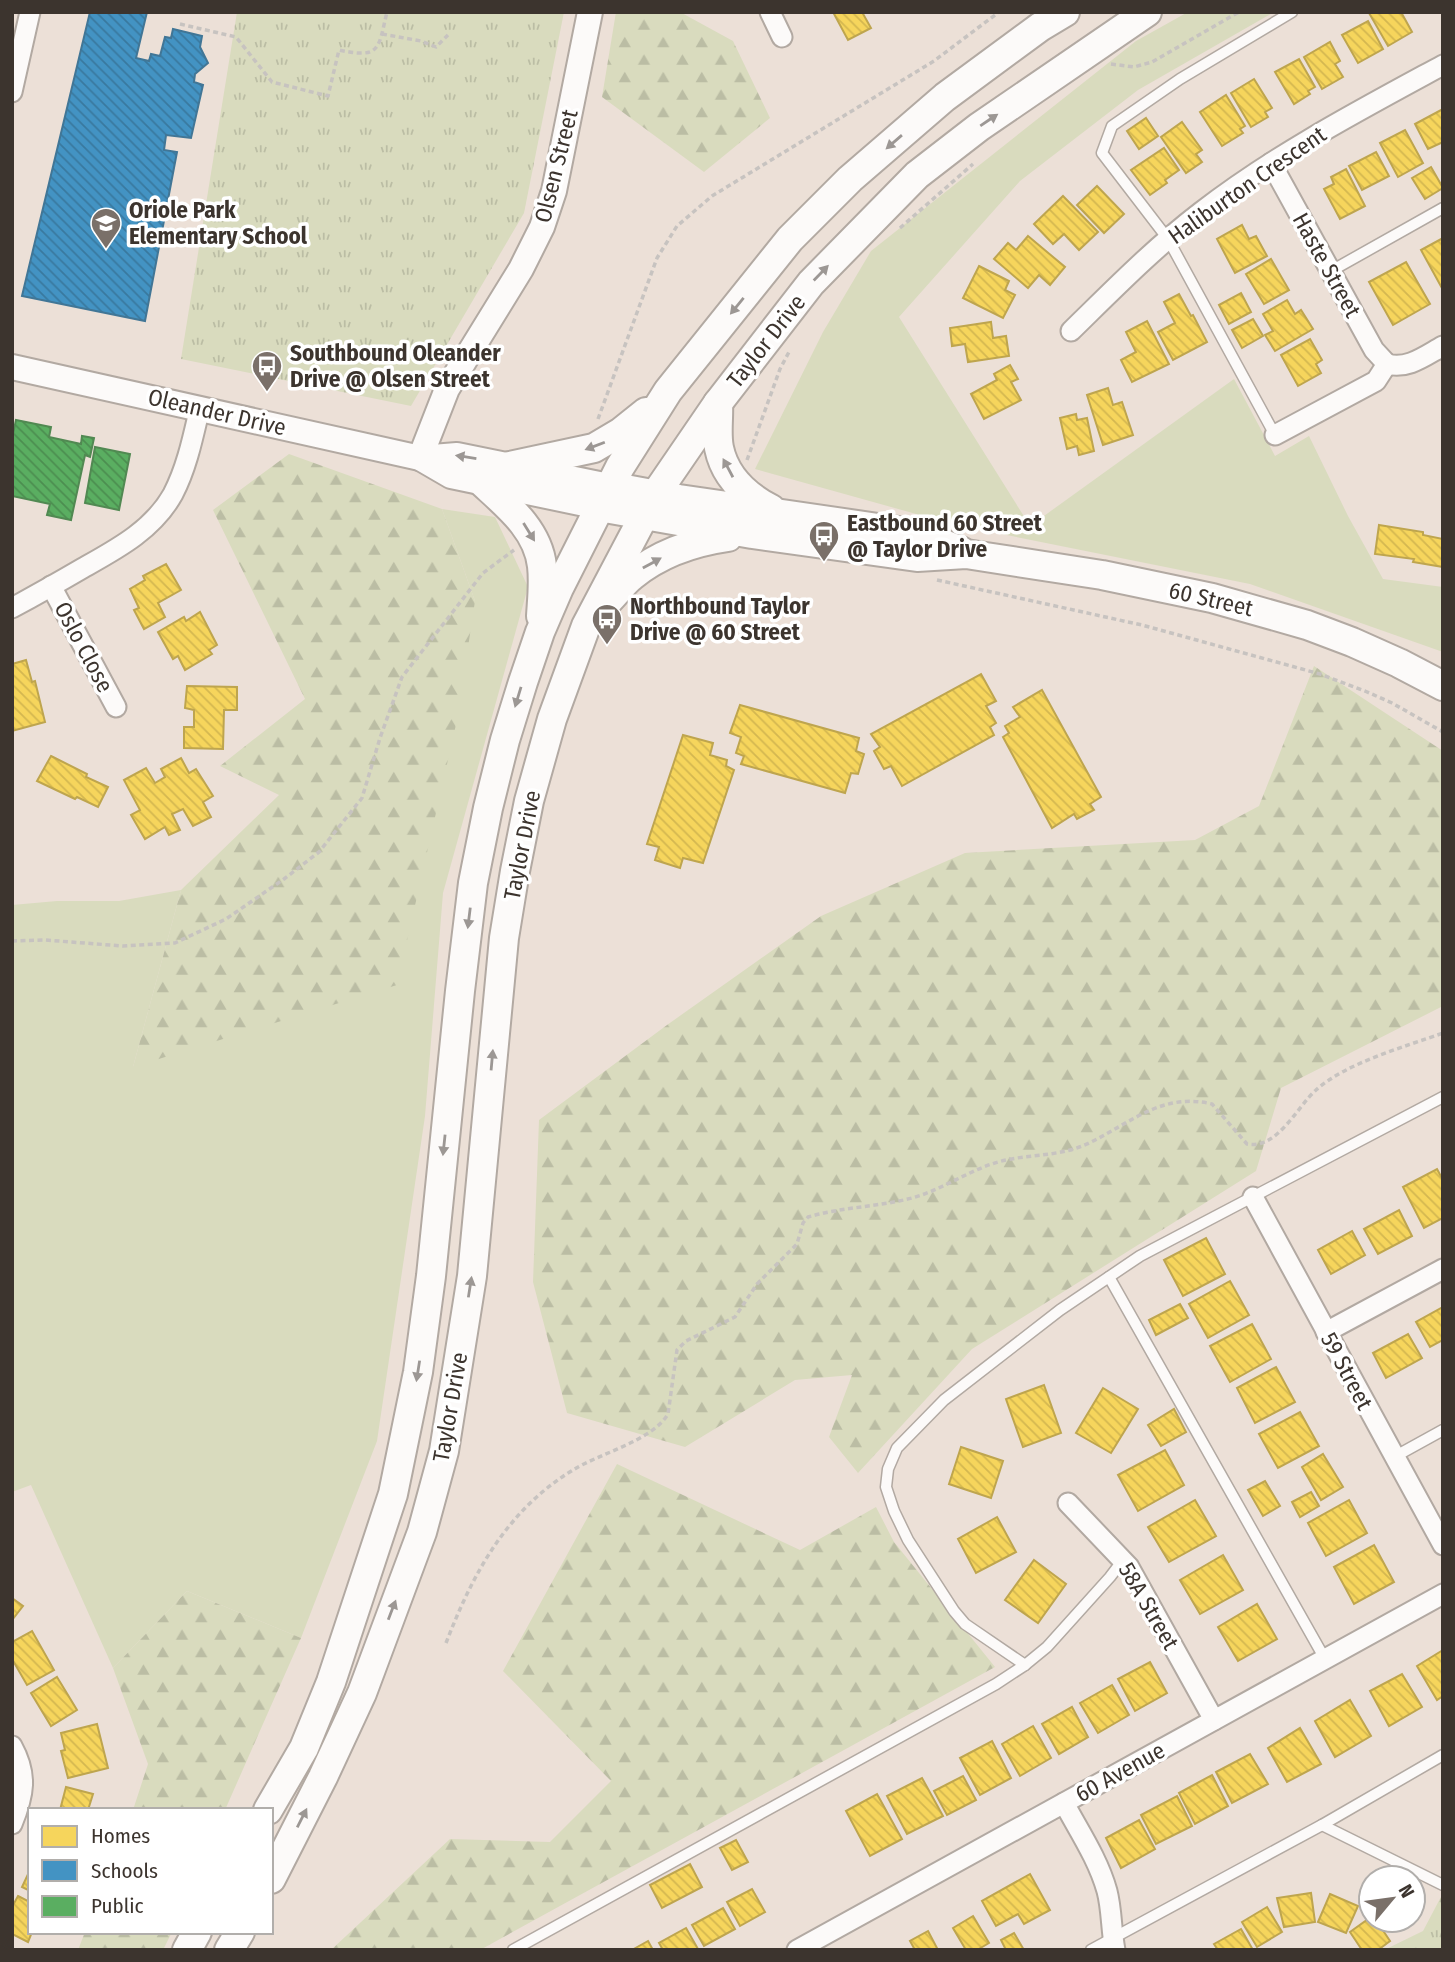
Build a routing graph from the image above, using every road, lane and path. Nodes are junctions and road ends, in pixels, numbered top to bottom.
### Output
1 (30, 12) edge
2 (387, 12) edge
3 (590, 12) edge
4 (770, 12) edge
5 (999, 12) edge
6 (1065, 12) edge
7 (1147, 12) edge
8 (1238, 12) edge
9 (1292, 12) edge
10 (180, 24) dead end
11 (382, 34) junction
12 (448, 35) dead end
13 (782, 37) dead end
14 (1102, 65) dead end
15 (1443, 65) edge
16 (12, 92) edge
17 (974, 162) dead end
18 (1271, 163) junction
19 (1443, 208) edge
20 (897, 230) dead end
21 (1168, 239) junction
22 (1331, 271) junction
23 (1071, 331) dead end
24 (796, 340) dead end
25 (1443, 346) edge
26 (1387, 364) junction
27 (12, 367) edge
28 (668, 391) junction
29 (718, 403) junction
30 (200, 407) junction
31 (595, 425) dead end
32 (1275, 435) joint
33 (421, 458) junction
34 (744, 464) dead end
35 (510, 466) junction
36 (483, 483) junction
37 (604, 496) junction
38 (649, 505) junction
39 (776, 513) junction
40 (751, 534) junction
41 (517, 548) dead end
42 (967, 554) junction
43 (935, 580) dead end
44 (51, 586) junction
45 (12, 608) edge
46 (586, 626) junction
47 (541, 632) junction
48 (1443, 686) edge
49 (116, 707) dead end
50 (1443, 733) edge
51 (12, 941) edge
52 (1443, 1032) edge
53 (1443, 1097) edge
54 (1253, 1197) junction
55 (1443, 1269) edge
56 (1109, 1277) junction
57 (1326, 1332) junction
58 (1443, 1430) edge
59 (1394, 1457) junction
60 (1068, 1503) dead end
61 (1443, 1545) edge
62 (1123, 1559) junction
63 (1443, 1594) edge
64 (446, 1643) dead end
65 (1325, 1659) junction
66 (1025, 1665) junction
67 (1214, 1720) junction
68 (12, 1746) edge
69 (1443, 1755) edge
70 (1064, 1803) junction
71 (269, 1808) edge
72 (12, 1824) edge
73 (1322, 1825) junction
74 (273, 1875) edge
75 (1443, 1885) edge
76 (196, 1934) edge
77 (239, 1934) edge
78 (1113, 1944) edge
79 (810, 1947) edge
80 (187, 1950) edge
81 (229, 1950) edge
82 (513, 1950) edge
83 (1091, 1950) edge

1 - 16 street
2 - 11 path
3 - 33 street, Olsen Street
4 - 13 street
5 - 31 path
6 -> 28 main road, Taylor Drive
29 -> 7 main road, Taylor Drive
8 - 14 path
9 - 21 lane
10 - 11 path
11 - 12 path
15 - 18 street, Haliburton Crescent
17 - 20 path
18 - 21 street, Haliburton Crescent
18 - 22 street, Haste Street
19 - 22 lane
21 - 23 street, Haliburton Crescent
21 - 32 lane
22 - 26 street, Haste Street
24 - 34 path
25 - 26 street
26 - 32 street
27 - 30 street, Oleander Drive
28 -> 35 main road
28 - 37 main road, Taylor Drive
29 - 38 main road, Taylor Drive
39 -> 29 main road
30 - 33 street, Oleander Drive
30 - 44 street
35 -> 33 street, Oleander Drive
33 - 36 street, Oleander Drive
35 - 37 street, Oleander Drive
36 - 37 street, Oleander Drive
36 -> 47 main road
37 - 38 main road
37 - 47 main road, Taylor Drive
38 - 39 main road, 60 Street
38 - 40 main road, 60 Street
38 - 46 main road, Taylor Drive
39 - 42 main road, 60 Street
40 - 42 main road, 60 Street
46 -> 40 main road
41 - 51 path
42 - 48 main road, 60 Street
43 - 50 path
44 - 45 street
44 - 49 street, Oslo Close
74 -> 46 main road, Taylor Drive
47 -> 71 main road, Taylor Drive
52 - 64 path
53 - 54 lane
54 - 56 lane
54 - 57 street, 59 Street
55 - 57 street
56 - 65 lane
56 - 66 lane
57 - 59 street, 59 Street
58 - 59 lane
59 - 61 street, 59 Street
60 - 62 street, 58A Street
62 - 66 lane
62 - 67 street, 58A Street
63 - 65 street, 60 Avenue
65 - 67 street, 60 Avenue
66 - 82 lane
67 - 70 street, 60 Avenue
68 - 72 street
69 - 73 lane
70 - 78 street
70 - 79 street, 60 Avenue
73 - 75 lane
73 - 78 lane
76 - 80 main road
77 - 81 main road
78 - 83 lane

